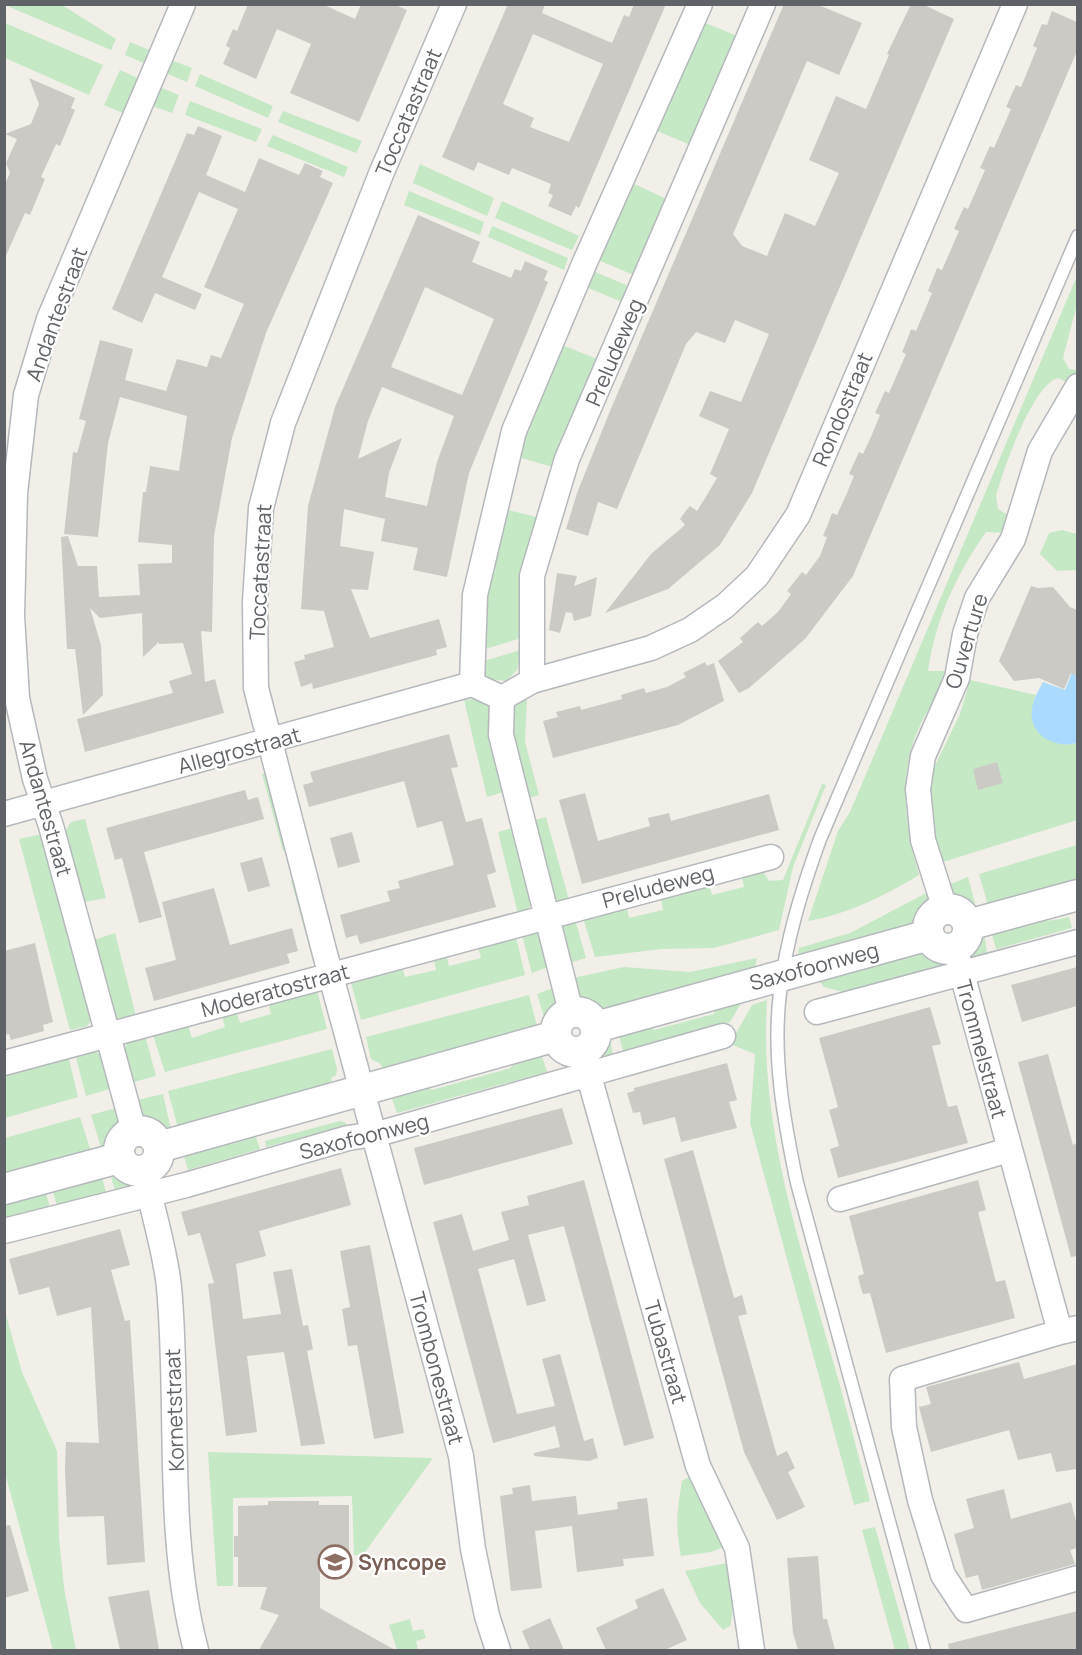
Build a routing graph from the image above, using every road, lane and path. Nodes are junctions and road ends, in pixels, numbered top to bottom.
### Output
1 (183, 4) edge
2 (454, 4) edge
3 (700, 4) edge
4 (763, 4) edge
5 (1015, 4) edge
6 (1077, 236) edge
7 (1077, 386) edge
8 (10, 493) edge
9 (532, 681) junction
10 (472, 684) junction
11 (502, 698) junction
12 (270, 741) junction
13 (42, 804) junction
14 (4, 814) edge
15 (771, 857) dead end
16 (1077, 895) edge
17 (545, 916) junction
18 (958, 939) junction
19 (1077, 942) edge
20 (784, 974) junction
21 (331, 975) junction
22 (817, 1012) dead end
23 (109, 1036) junction
24 (723, 1036) dead end
25 (579, 1040) junction
26 (4, 1063) edge
27 (361, 1089) junction
28 (374, 1135) junction
29 (1009, 1150) junction
30 (141, 1160) junction
31 (4, 1189) edge
32 (840, 1198) dead end
33 (4, 1232) edge
34 (1069, 1330) edge
35 (1077, 1578) edge
36 (196, 1650) edge
37 (498, 1650) edge
38 (752, 1650) edge
39 (924, 1650) edge

1 - 8 street, Andantestraat
2 - 12 street, Toccatastraat
3 - 10 street
4 - 9 street, Preludeweg
5 - 9 street, Rondostraat
6 - 20 lane
7 - 18 street, Ouverture
8 - 13 street, Andantestraat
9 - 11 street
10 - 11 street
10 - 12 street, Allegrostraat
11 - 17 street
12 - 13 street, Allegrostraat
12 - 21 street, Toccatastraat
13 - 14 street, Allegrostraat
13 - 23 street, Andantestraat
15 - 17 street, Preludeweg
16 - 18 street
17 - 21 street, Moderatostraat
17 - 25 street
18 - 19 street
18 - 20 street, Saxofoonweg
18 - 22 street
18 - 29 street, Trommelstraat
20 - 25 street, Saxofoonweg
20 - 39 lane
21 - 23 street, Moderatostraat
21 - 27 street, Toccatastraat
23 - 26 street, Moderatostraat
23 - 30 street, Andantestraat
24 - 25 street, Saxofoonweg
25 - 27 street, Saxofoonweg
25 - 28 street, Saxofoonweg
25 - 38 street, Tubastraat
27 - 28 street, Trombonestraat
27 - 30 street, Saxofoonweg
28 - 30 street, Saxofoonweg
28 - 37 street, Trombonestraat
29 - 32 street
29 - 34 street, Trommelstraat
30 - 31 street, Saxofoonweg
30 - 33 street, Saxofoonweg
30 - 36 street, Kornetstraat
34 - 35 street, Trommelstraat

